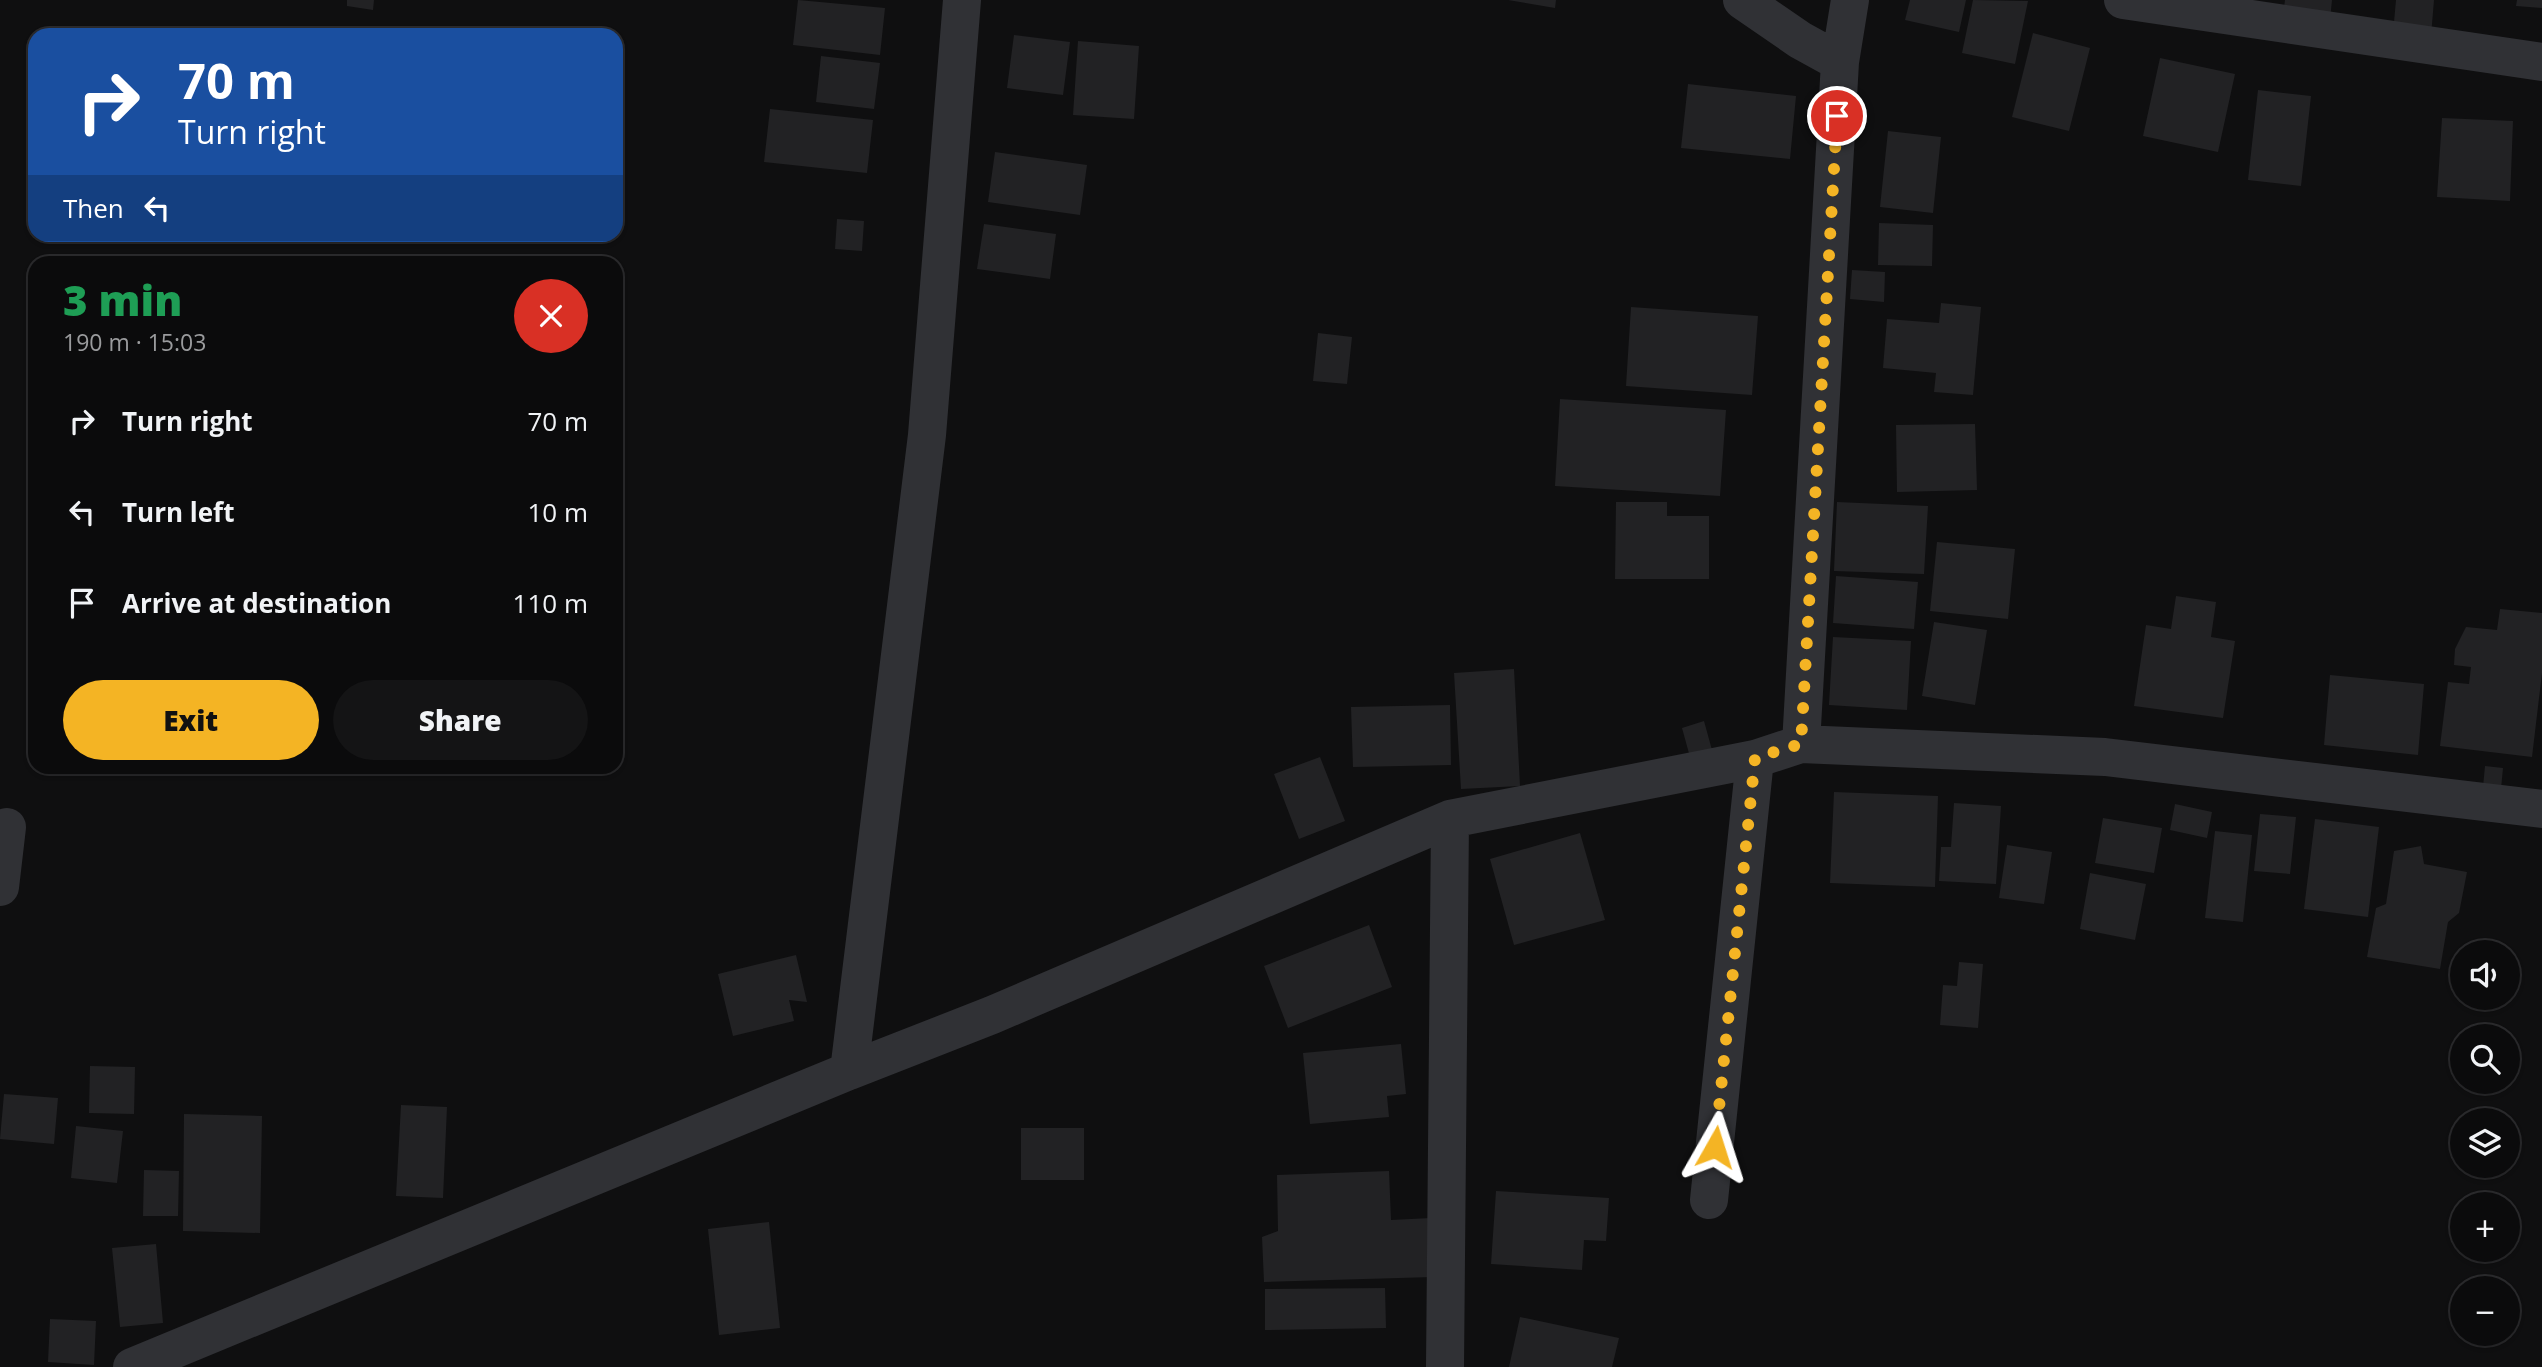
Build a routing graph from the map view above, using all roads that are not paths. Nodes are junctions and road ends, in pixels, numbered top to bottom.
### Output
1 (962, 0) edge
2 (1742, 0) edge
3 (1850, 0) edge
4 (2123, 0) edge
5 (1842, 50) junction
6 (2542, 62) edge
7 (1801, 744) junction
8 (1755, 758) junction
9 (2542, 809) edge
10 (1450, 819) junction
11 (7, 827) dead end
12 (0, 887) edge
13 (849, 1072) junction
14 (1709, 1200) dead end
15 (132, 1367) edge
16 (1445, 1367) edge

1 - 13 street
2 - 5 street
3 - 5 street
4 - 6 street
5 - 7 street
7 - 8 street
7 - 9 street
8 - 10 street
8 - 14 street
10 - 13 street
10 - 16 street
11 - 12 street
13 - 15 street

